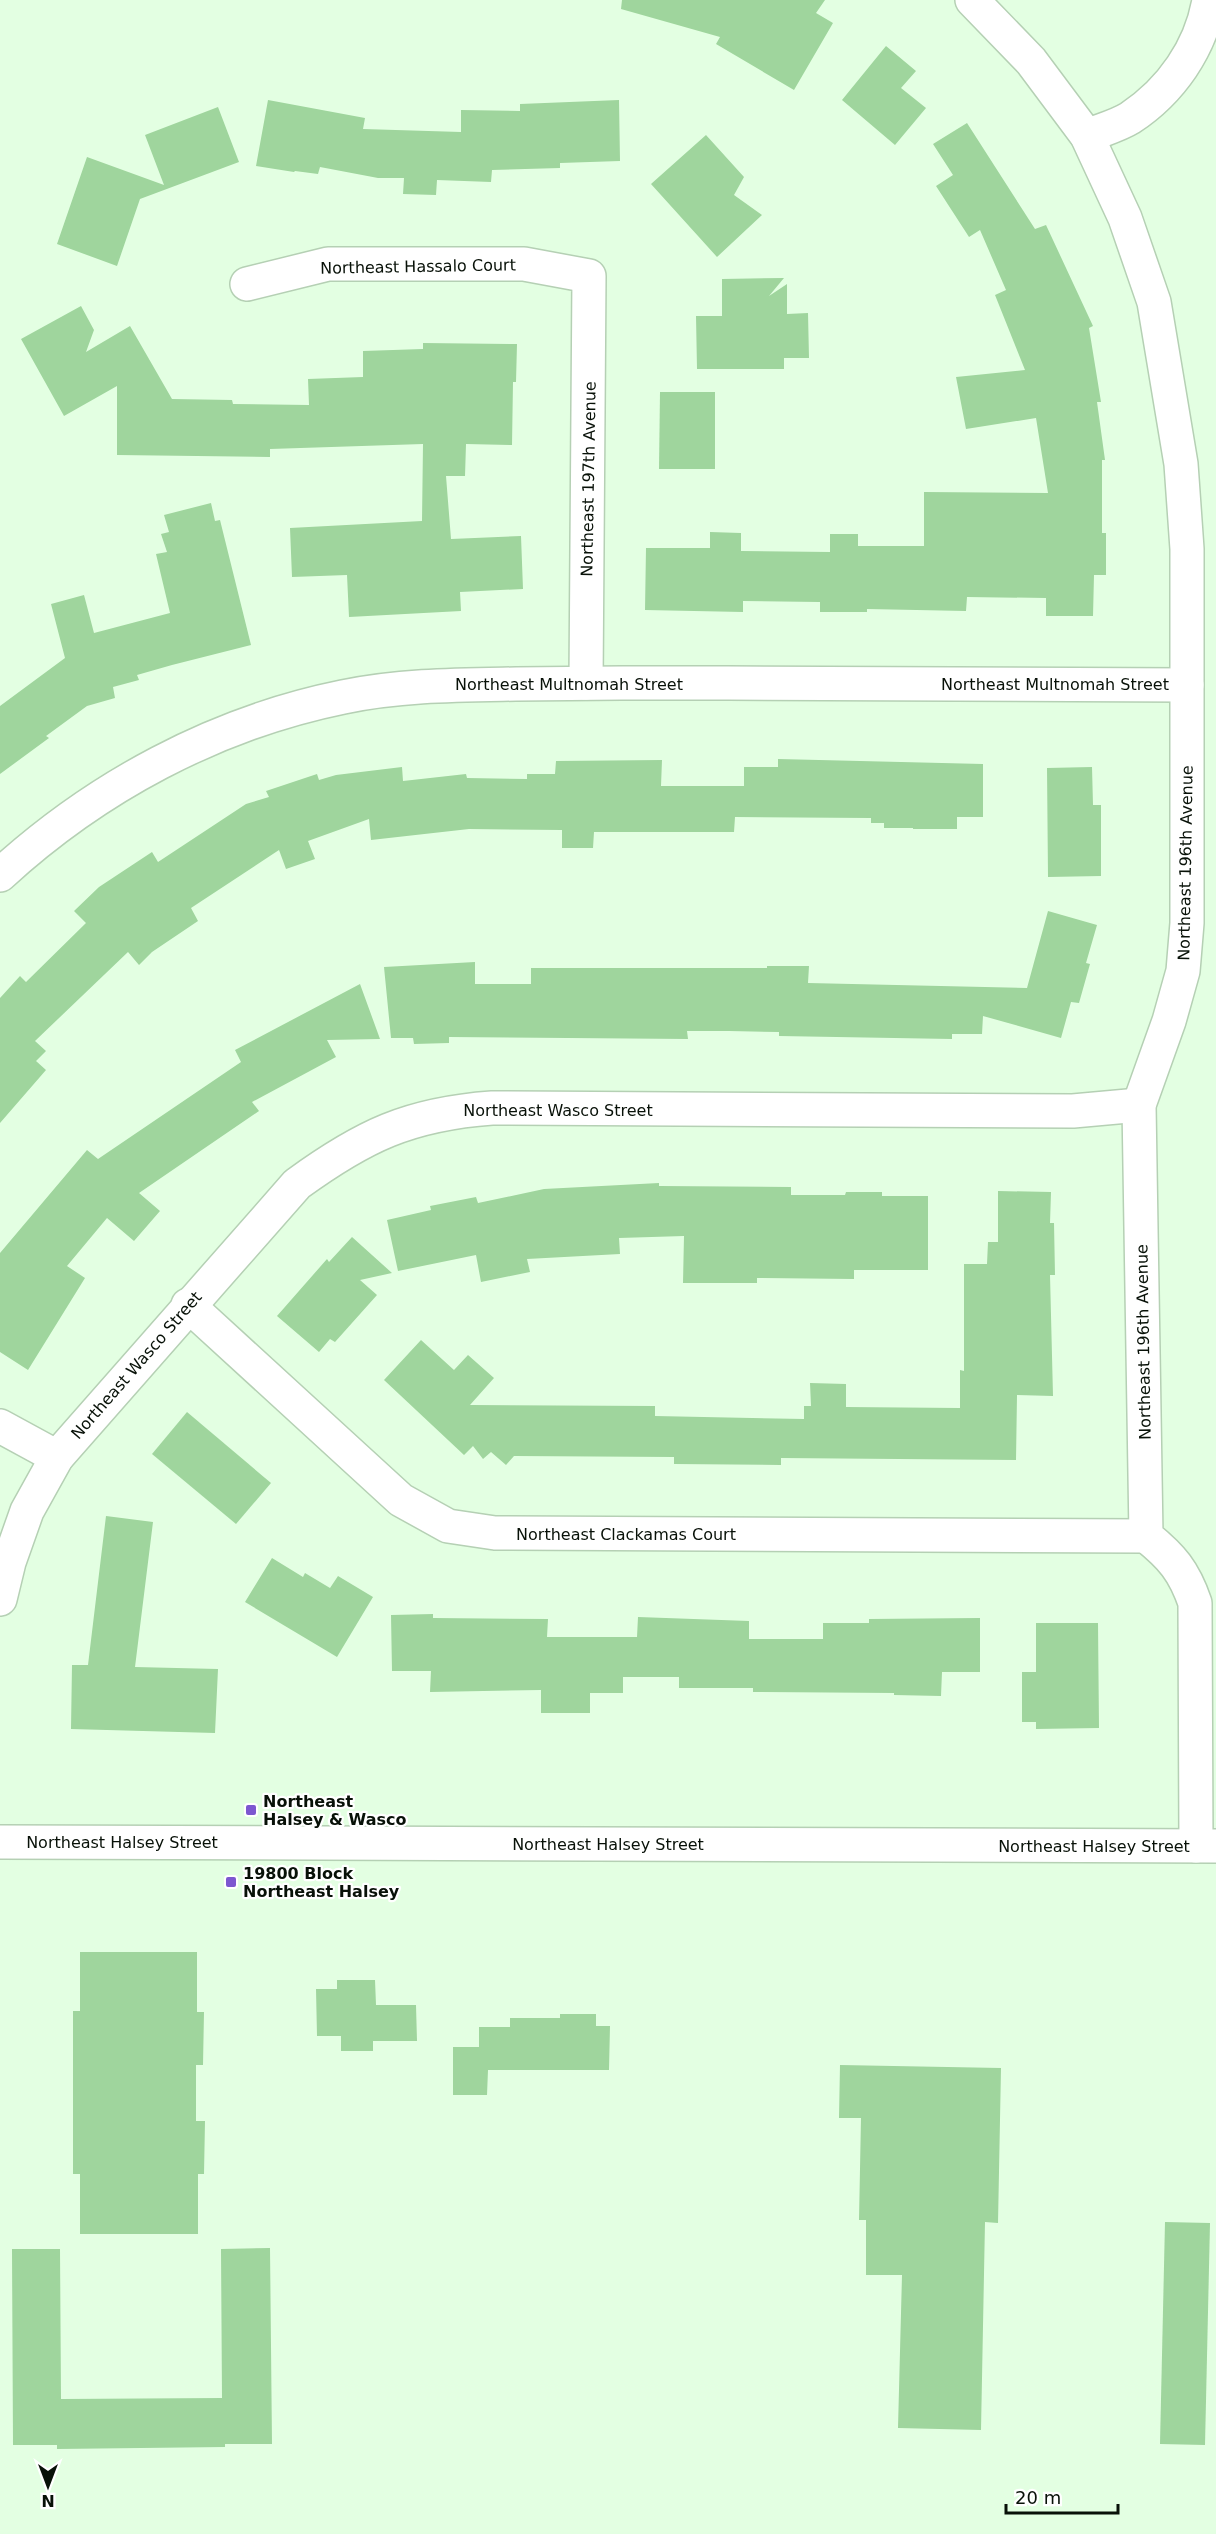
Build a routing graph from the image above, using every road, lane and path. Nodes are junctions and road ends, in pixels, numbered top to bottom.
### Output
1 (972, 0) edge
2 (1209, 0) edge
3 (1087, 136) junction
4 (590, 276) joint
5 (247, 284) dead end
6 (586, 683) junction
7 (1188, 685) junction
8 (0, 875) edge
9 (1139, 1105) junction
10 (188, 1305) junction
11 (0, 1426) edge
12 (57, 1457) junction
13 (1146, 1536) junction
14 (0, 1599) edge
15 (0, 1842) edge
16 (1206, 1846) edge

1 - 3 street, Northeast 196th Avenue
2 - 3 street
3 - 7 street, Northeast 196th Avenue
4 - 5 street, Northeast Hassalo Court
4 - 6 street, Northeast 197th Avenue
6 - 7 street, Northeast Multnomah Street
6 - 8 street, Northeast Multnomah Street
7 - 9 street, Northeast 196th Avenue
9 - 10 street, Northeast Wasco Street
9 - 13 street, Northeast 196th Avenue
10 - 12 street, Northeast Wasco Street
10 - 13 street, Northeast Clackamas Court
11 - 12 street
12 - 14 street, Northeast Wasco Street
13 - 16 street
15 - 16 street, Northeast Halsey Street

